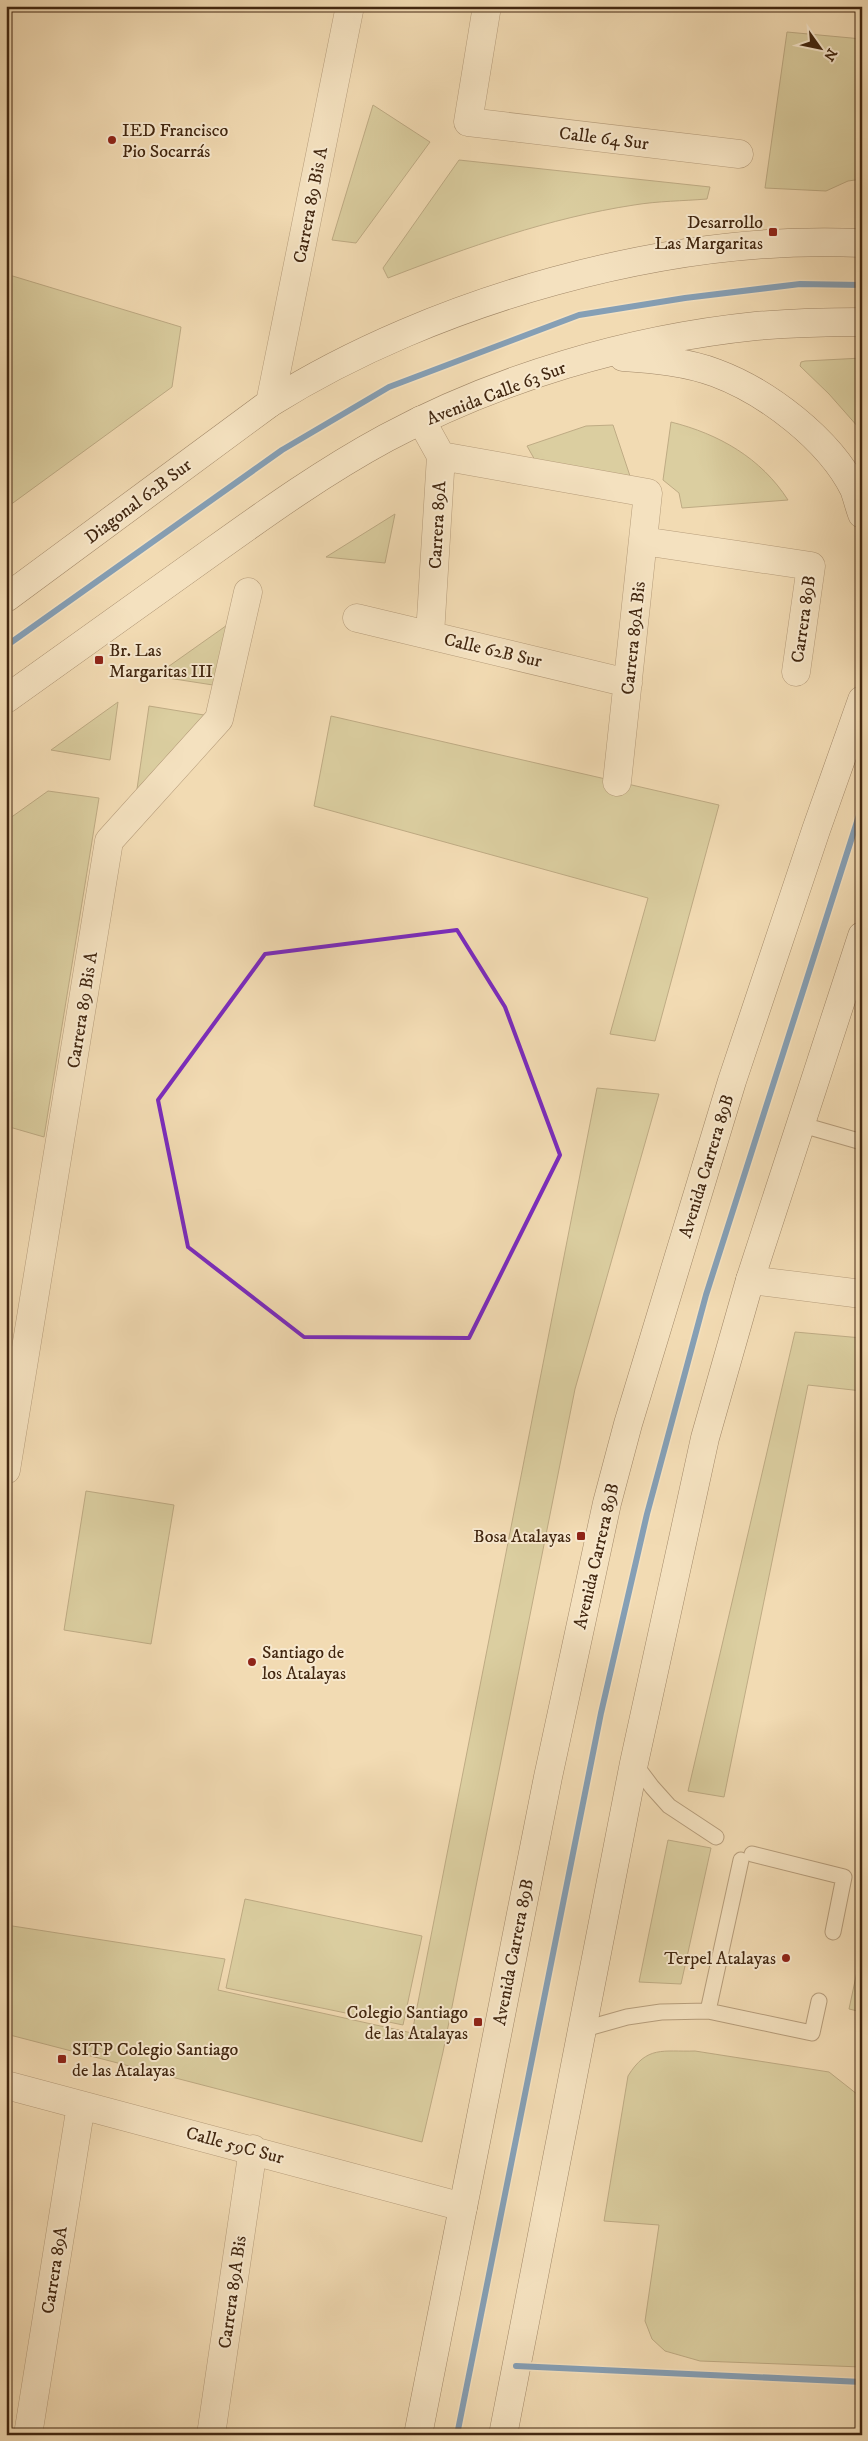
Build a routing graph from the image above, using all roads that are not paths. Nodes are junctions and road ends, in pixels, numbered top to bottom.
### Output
1 (350, 6) edge
2 (488, 6) edge
3 (739, 154) dead end
4 (862, 243) edge
5 (862, 322) edge
6 (601, 355) junction
7 (270, 403) junction
8 (421, 420) junction
9 (441, 456) junction
10 (862, 514) edge
11 (643, 541) junction
12 (248, 592) dead end
13 (6, 598) edge
14 (357, 618) dead end
15 (430, 635) junction
16 (796, 672) dead end
17 (862, 677) edge
18 (628, 683) junction
19 (6, 699) edge
20 (860, 704) edge
21 (617, 782) dead end
22 (862, 936) edge
23 (799, 1124) junction
24 (862, 1142) edge
25 (750, 1280) junction
26 (862, 1294) edge
27 (6, 1470) edge
28 (634, 1763) junction
29 (716, 1837) dead end
30 (832, 1932) dead end
31 (818, 2001) dead end
32 (708, 2011) junction
33 (581, 2030) junction
34 (6, 2085) edge
35 (81, 2105) junction
36 (253, 2149) junction
37 (463, 2207) junction
38 (28, 2435) edge
39 (211, 2435) edge
40 (418, 2435) edge
41 (503, 2435) edge

1 - 7 main road, Carrera 89 Bis A
2 - 3 main road, Calle 64 Sur
4 - 7 main road
5 - 6 main road, Avenida Calle 63 Sur
6 - 8 main road, Avenida Calle 63 Sur
6 - 10 main road
7 - 13 main road, Diagonal 62B Sur
8 - 9 main road, Carrera 89A
8 - 19 main road, Avenida Calle 63 Sur
9 - 11 main road, Carrera 89A Bis
9 - 15 main road, Carrera 89A
11 - 16 main road, Carrera 89B
11 - 18 main road, Carrera 89A Bis
12 - 27 main road, Carrera 89 Bis A
14 - 15 main road, Calle 62B Sur
15 - 18 main road, Calle 62B Sur
17 - 20 main road, Avenida Carrera 89B
18 - 21 main road, Carrera 89A Bis
20 - 37 main road, Avenida Carrera 89B
22 - 23 main road
23 - 24 lane
23 - 25 main road
25 - 26 main road
25 - 28 main road
28 - 29 lane
28 - 33 main road
30 - 32 lane
31 - 32 lane
32 - 33 lane
33 - 41 main road
34 - 35 main road, Calle 59C Sur
35 - 36 main road, Calle 59C Sur
35 - 38 main road, Carrera 89A
36 - 37 main road, Calle 59C Sur
36 - 39 main road, Carrera 89A Bis
37 - 40 main road, Avenida Carrera 89B

